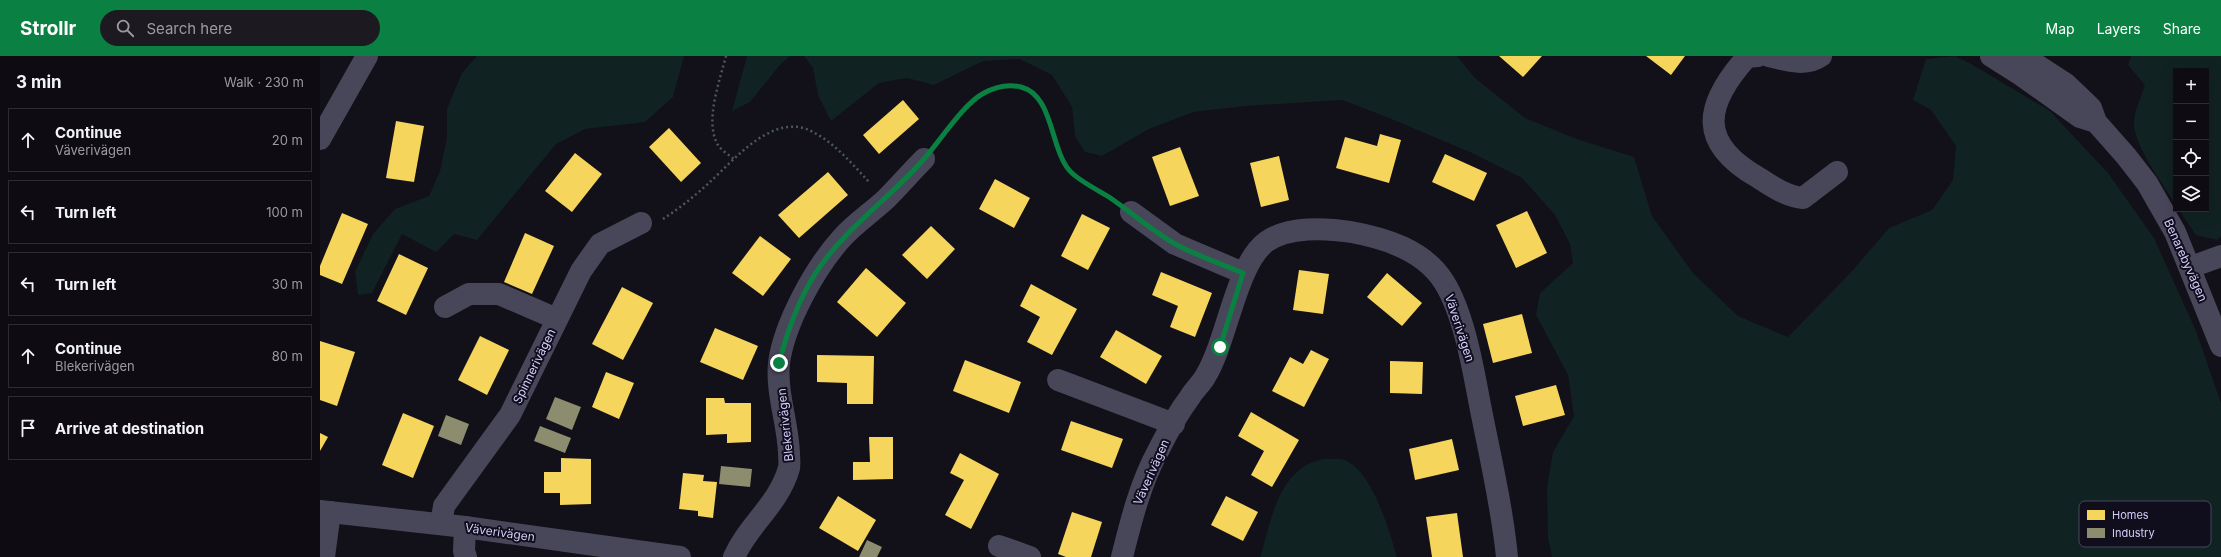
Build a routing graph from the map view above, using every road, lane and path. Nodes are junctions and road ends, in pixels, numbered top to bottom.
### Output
1 (367, 56) edge
2 (726, 56) edge
3 (1758, 56) edge
4 (1769, 56) edge
5 (1820, 56) edge
6 (1991, 56) edge
7 (2027, 62) edge
8 (320, 139) edge
9 (734, 159) junction
10 (924, 159) joint
11 (1837, 172) dead end
12 (886, 199) junction
13 (1131, 212) joint
14 (641, 224) joint
15 (2221, 256) edge
16 (2191, 267) junction
17 (1243, 273) junction
18 (445, 307) dead end
19 (557, 319) junction
20 (2221, 346) edge
21 (1058, 380) dead end
22 (1174, 424) junction
23 (325, 512) edge
24 (441, 524) junction
25 (465, 527) junction
26 (998, 546) dead end
27 (617, 553) edge
28 (324, 557) edge
29 (466, 557) edge
30 (680, 557) edge
31 (734, 557) edge
32 (1030, 557) edge
33 (1122, 557) edge
34 (1506, 557) edge

1 - 8 street
2 - 9 path
3 - 11 street
4 - 5 street
6 - 7 street, Benarebyvägen
7 - 16 street, Benarebyvägen
9 - 12 path
9 - 14 path
10 - 12 street, Blekerivägen
10 - 13 path
12 - 31 street, Blekerivägen
13 - 17 street
14 - 19 street, Spinnerivägen
15 - 16 street
16 - 20 street, Benarebyvägen
17 - 22 street, Väverivägen
17 - 34 street, Väverivägen
18 - 19 street
19 - 24 street, Spinnerivägen
21 - 22 street
22 - 33 street, Väverivägen
23 - 24 street, Väverivägen
23 - 28 street
24 - 25 street, Väverivägen
25 - 27 street, Väverivägen
25 - 29 street
26 - 32 street
27 - 30 street, Väverivägen

